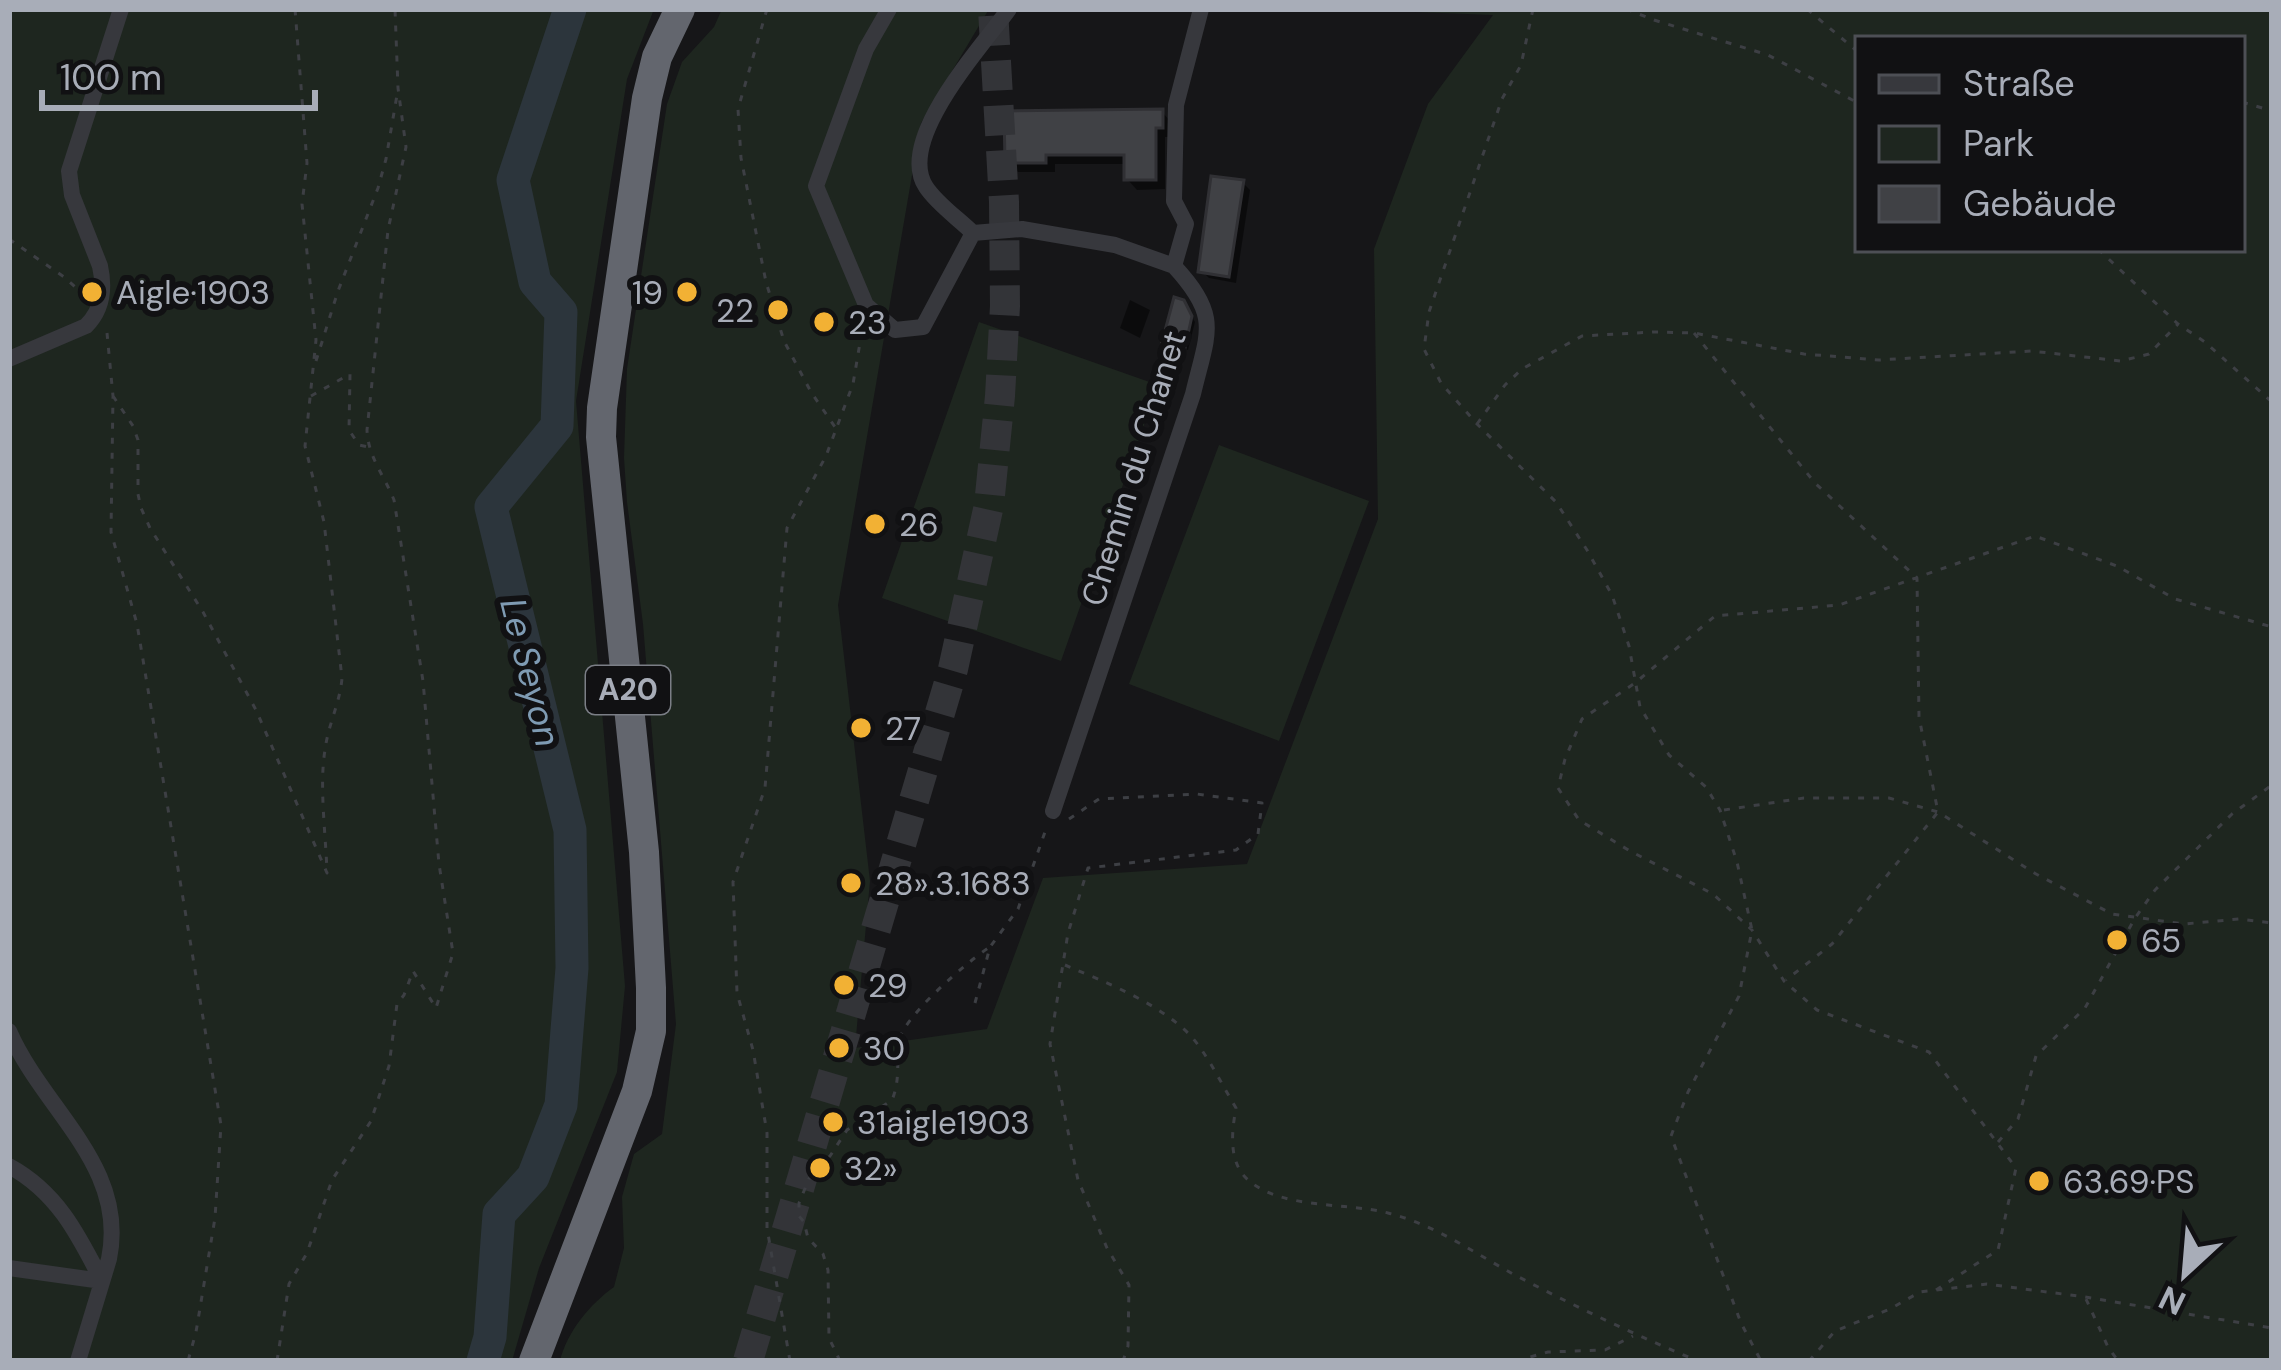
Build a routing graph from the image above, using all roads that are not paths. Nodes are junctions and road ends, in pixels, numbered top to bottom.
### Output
1 (121, 9) edge
2 (680, 9) edge
3 (889, 9) edge
4 (1010, 9) edge
5 (1201, 9) edge
6 (973, 232) junction
7 (1174, 266) junction
8 (9, 359) edge
9 (1053, 811) road end
10 (9, 1031) edge
11 (9, 1166) edge
12 (9, 1268) edge
13 (102, 1280) junction
14 (78, 1361) edge
15 (535, 1361) edge

1 - 8 street
2 - 15 highway, A20
3 - 6 street
4 - 6 street
5 - 7 street
6 - 7 street
7 - 9 street, Chemin du Chanet
10 - 13 street
11 - 13 street
12 - 13 street
13 - 14 street

